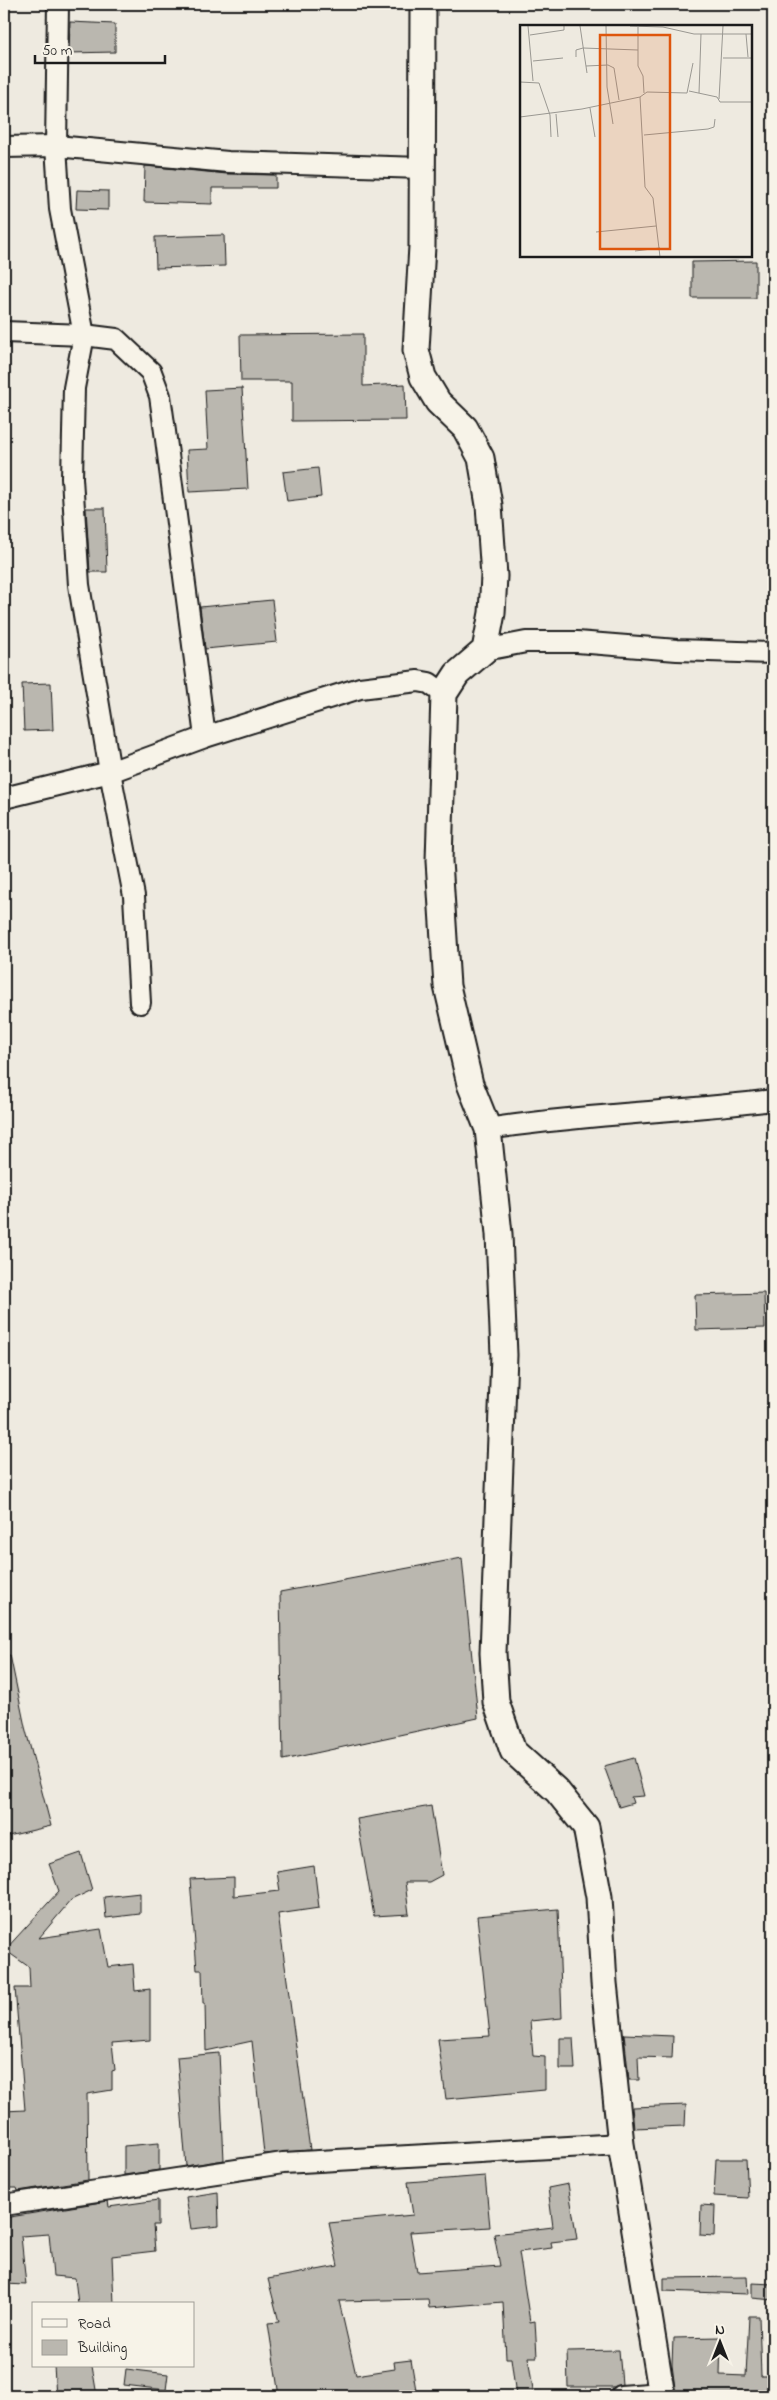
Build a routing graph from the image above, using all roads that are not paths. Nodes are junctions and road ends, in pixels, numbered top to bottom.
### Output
1 (58, 4) edge
2 (423, 4) edge
3 (56, 146) junction
4 (4, 147) edge
5 (422, 168) junction
6 (4, 332) edge
7 (84, 335) junction
8 (485, 650) junction
9 (773, 653) edge
10 (444, 694) junction
11 (205, 737) junction
12 (110, 772) junction
13 (4, 798) edge
14 (140, 1003) dead end
15 (773, 1100) edge
16 (488, 1129) junction
17 (621, 2144) junction
18 (4, 2205) edge
19 (662, 2394) edge
20 (621, 2396) edge

1 - 3 street
2 - 5 street
3 - 4 street
3 - 5 street
3 - 7 street
5 - 8 street
6 - 7 street
7 - 11 street
7 - 12 street
8 - 9 street
8 - 10 street
10 - 11 street
10 - 16 street
11 - 12 street
12 - 13 street
12 - 14 street
15 - 16 street
16 - 17 street
17 - 18 street
17 - 19 street
19 - 20 street

